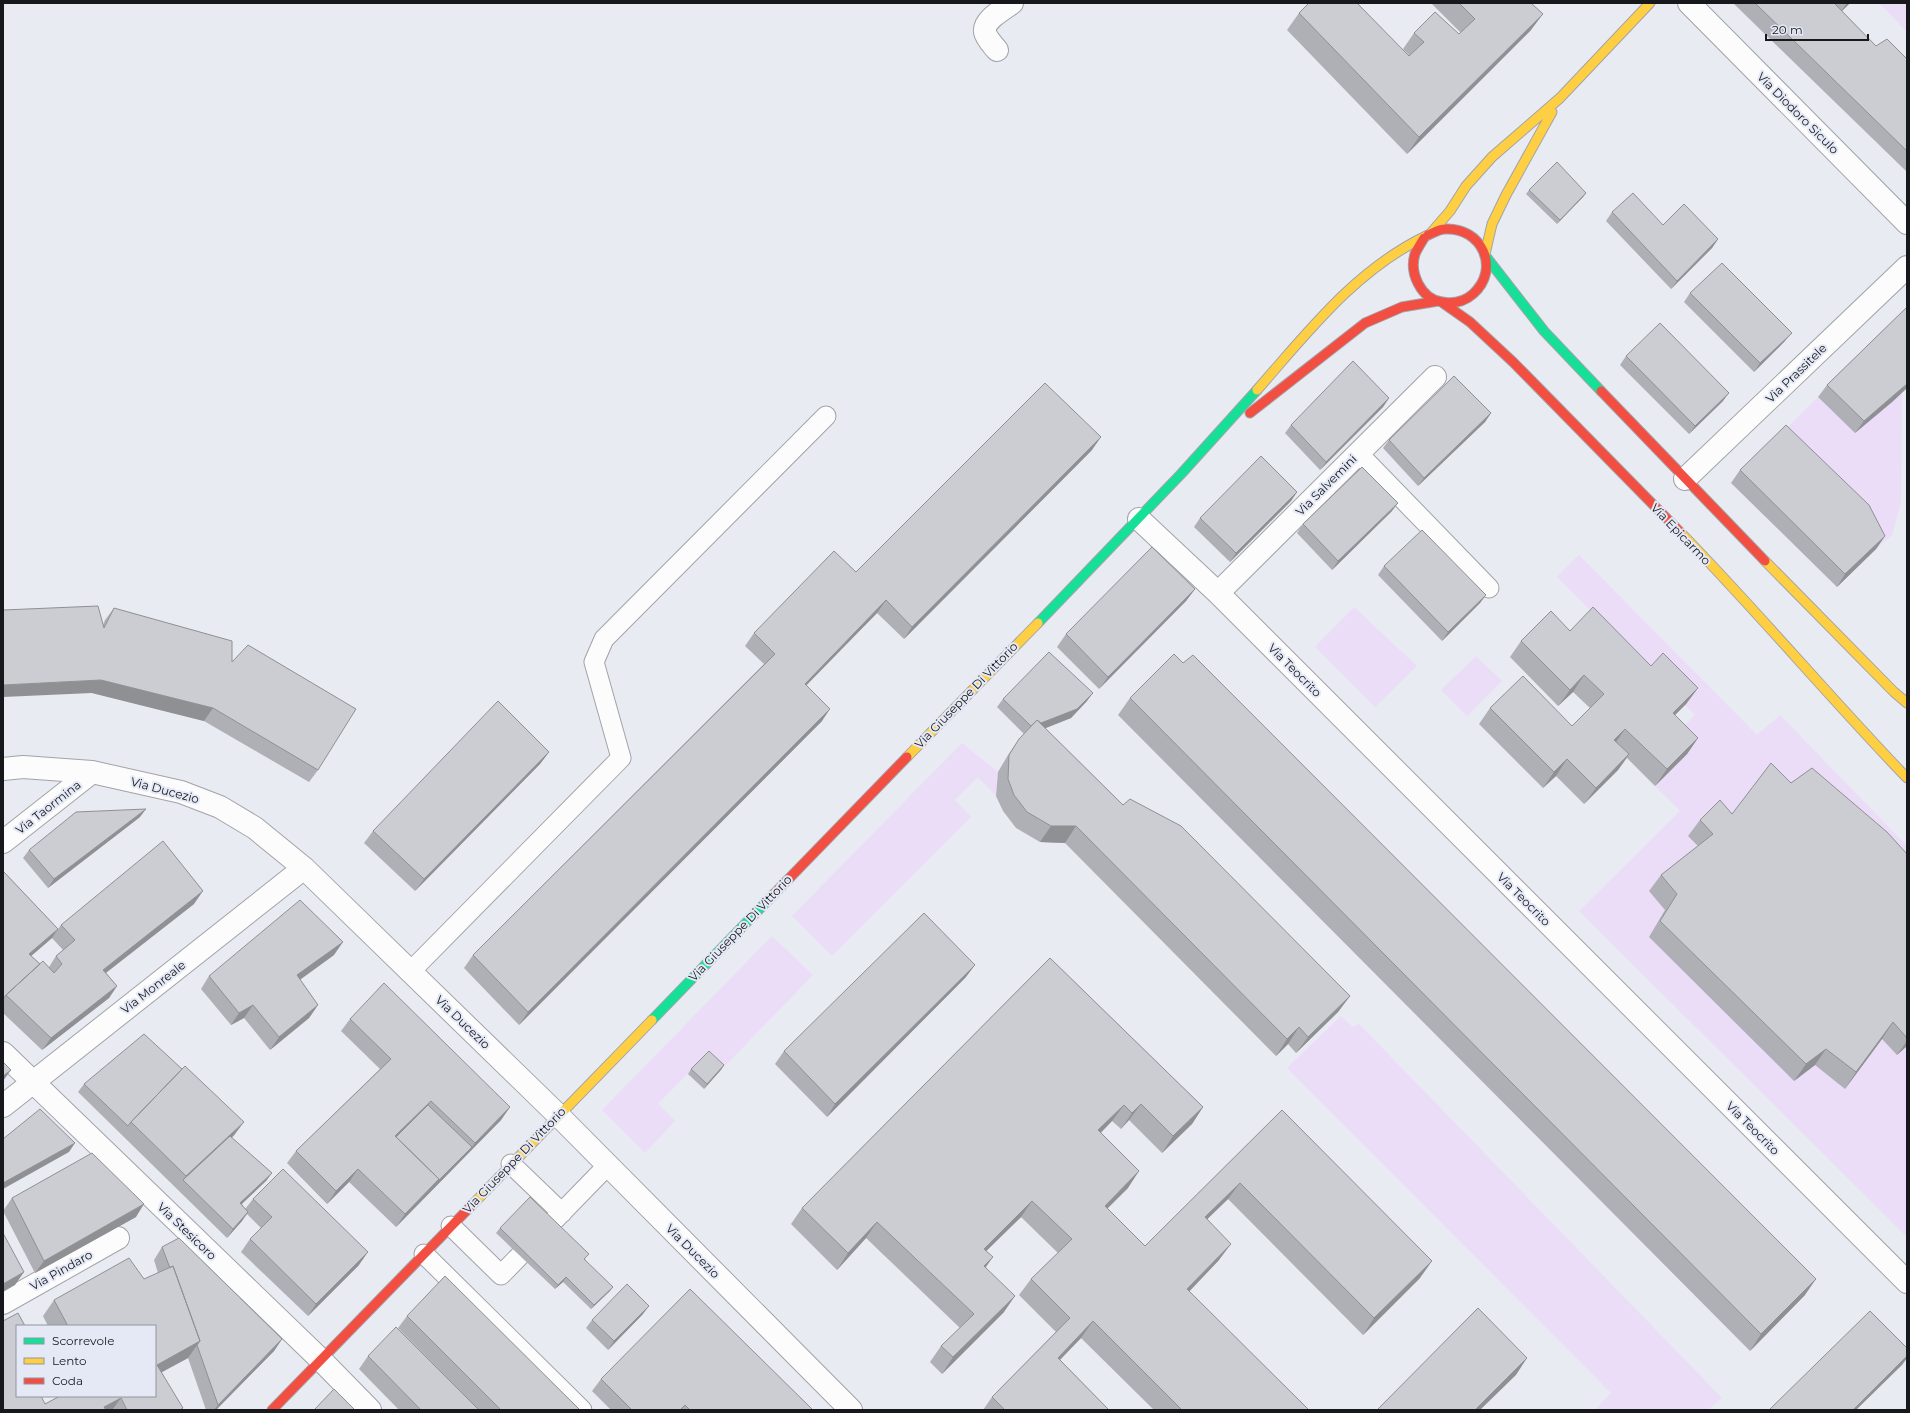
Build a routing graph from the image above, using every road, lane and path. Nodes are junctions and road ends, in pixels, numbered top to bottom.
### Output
1 (1012, 3) edge
2 (1650, 3) edge
3 (1689, 3) edge
4 (997, 50) dead end
5 (1560, 98) junction
6 (1907, 223) edge
7 (1427, 236) junction
8 (1486, 256) junction
9 (1907, 267) edge
10 (1441, 302) junction
11 (1435, 377) dead end
12 (826, 416) dead end
13 (1208, 446) junction
14 (1358, 453) junction
15 (1685, 479) junction
16 (1139, 519) junction
17 (1489, 588) dead end
18 (1218, 593) junction
19 (1907, 703) edge
20 (3, 769) edge
21 (92, 772) junction
22 (1907, 778) edge
23 (3, 842) edge
24 (304, 868) junction
25 (411, 971) junction
26 (3, 1053) edge
27 (32, 1082) junction
28 (3, 1106) edge
29 (558, 1115) junction
30 (511, 1164) junction
31 (608, 1165) junction
32 (562, 1212) junction
33 (451, 1226) junction
34 (118, 1238) edge
35 (424, 1254) junction
36 (1907, 1282) edge
37 (3, 1303) edge
38 (320, 1360) junction
39 (272, 1410) edge
40 (370, 1410) edge
41 (582, 1410) edge
42 (851, 1410) edge

1 - 4 street
2 - 5 main road
3 - 6 street, Via Diodoro Siculo
5 - 7 main road
5 - 8 main road
7 - 8 main road
7 - 10 main road
7 - 13 main road
8 - 10 main road
8 - 15 main road
9 - 15 street, Via Prassitele
10 - 13 main road
10 - 22 main road, Via Epicarmo
11 - 14 street, Via Salvemini
12 - 25 lane
13 - 16 main road, Via Giuseppe Di Vittorio
14 - 17 lane
14 - 18 street, Via Salvemini
15 - 19 main road
16 - 18 street, Via Teocrito
16 - 29 main road, Via Giuseppe Di Vittorio
18 - 36 street, Via Teocrito
20 - 21 street, Via Ducezio
21 - 23 street, Via Taormina
21 - 24 street, Via Ducezio
24 - 25 street, Via Ducezio
24 - 27 street, Via Monreale
25 - 29 street, Via Ducezio
26 - 27 street, Via Stesicoro
27 - 28 street, Via Monreale
27 - 38 street, Via Stesicoro
29 - 30 main road, Via Giuseppe Di Vittorio
29 - 31 street, Via Ducezio
30 - 32 lane
30 - 33 main road, Via Giuseppe Di Vittorio
31 - 32 lane
31 - 42 street, Via Ducezio
32 - 33 lane
33 - 35 main road, Via Giuseppe Di Vittorio
34 - 37 street, Via Pindaro
35 - 38 main road, Via Giuseppe Di Vittorio
35 - 41 lane
38 - 39 main road, Via Giuseppe Di Vittorio
38 - 40 street, Via Stesicoro

